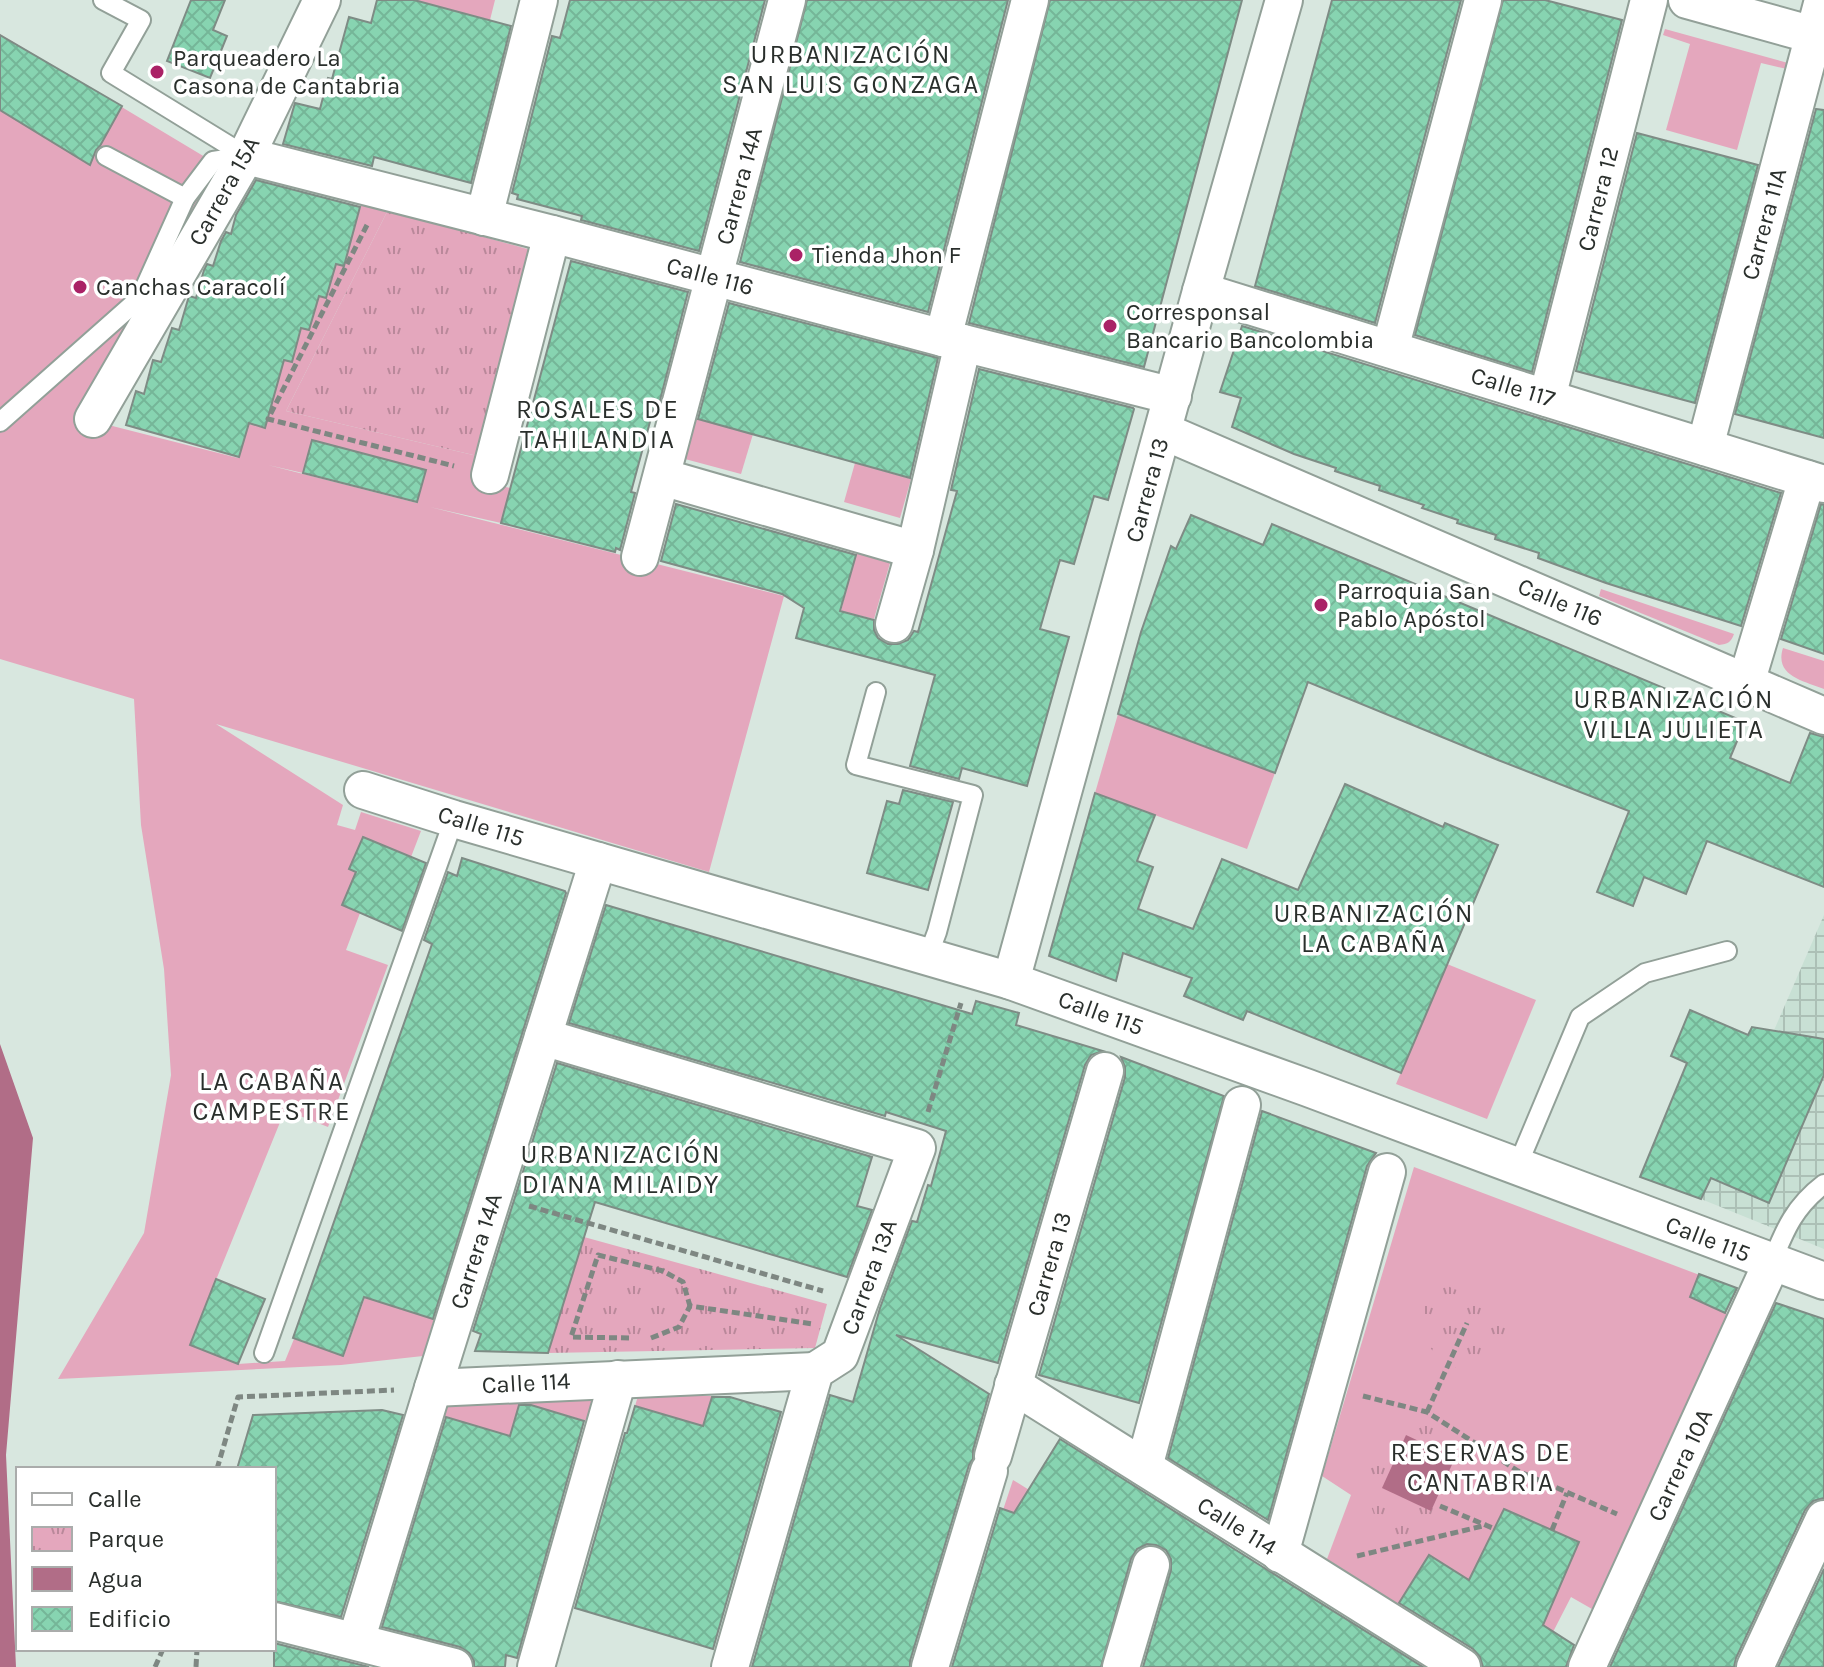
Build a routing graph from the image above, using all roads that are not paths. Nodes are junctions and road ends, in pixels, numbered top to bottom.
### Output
1 (103, 0) edge
2 (322, 0) edge
3 (539, 0) edge
4 (787, 0) edge
5 (1030, 0) edge
6 (1284, 0) edge
7 (1483, 0) edge
8 (1649, 0) edge
9 (1687, 0) edge
10 (1823, 0) edge
11 (1819, 36) edge
12 (106, 156) dead end
13 (246, 156) junction
14 (185, 198) junction
15 (484, 217) junction
16 (552, 234) junction
17 (715, 278) junction
18 (1201, 291) junction
19 (953, 340) junction
20 (1390, 349) junction
21 (1173, 396) junction
22 (1547, 398) junction
23 (93, 419) dead end
24 (0, 422) edge
25 (1163, 431) junction
26 (1705, 447) junction
27 (490, 475) road end
28 (662, 477) junction
29 (1815, 481) edge
30 (915, 550) junction
31 (640, 557) dead end
32 (894, 624) dead end
33 (1746, 683) junction
34 (876, 692) dead end
35 (1824, 716) edge
36 (363, 790) dead end
37 (454, 819) junction
38 (598, 861) junction
39 (1727, 951) dead end
40 (928, 956) junction
41 (1011, 981) junction
42 (543, 1037) junction
43 (1105, 1071) dead end
44 (1242, 1105) dead end
45 (1517, 1167) junction
46 (1387, 1172) dead end
47 (1824, 1184) edge
48 (1772, 1262) junction
49 (1824, 1281) edge
50 (264, 1353) dead end
51 (815, 1371) junction
52 (618, 1379) junction
53 (1013, 1385) junction
54 (433, 1388) junction
55 (1144, 1467) junction
56 (1824, 1519) edge
57 (1280, 1554) junction
58 (1151, 1565) dead end
59 (276, 1621) edge
60 (356, 1641) junction
61 (454, 1667) edge
62 (536, 1667) edge
63 (730, 1667) edge
64 (930, 1667) edge
65 (1121, 1667) edge
66 (1462, 1667) edge
67 (1587, 1667) edge
68 (1755, 1667) edge

1 - 13 lane
2 - 13 street, Carrera 15A
3 - 15 street
4 - 17 street, Carrera 14A
5 - 19 street
6 - 18 street, Carrera 13
7 - 20 street
8 - 22 street, Carrera 12
9 - 11 street
10 - 11 street, Carrera 11A
11 - 26 street, Carrera 11A
12 - 14 lane
13 - 14 lane
13 - 15 street, Calle 116
13 - 23 street, Carrera 15A
14 - 24 lane
15 - 16 street, Calle 116
16 - 17 street, Calle 116
16 - 27 street
17 - 19 street, Calle 116
17 - 28 street, Carrera 14A
18 - 20 street, Calle 117
18 - 21 street, Carrera 13
19 - 21 street, Calle 116
19 - 30 street
20 - 22 street, Calle 117
21 - 25 street, Carrera 13
22 - 26 street, Calle 117
25 - 33 street, Calle 116
25 - 41 street, Carrera 13
26 - 29 street, Calle 117
28 - 30 street
28 - 31 street, Carrera 14A
29 - 33 street
30 - 32 street
33 - 35 street, Calle 116
34 - 40 lane
36 - 37 street, Calle 115
37 - 38 street, Calle 115
37 - 50 lane
38 - 40 street, Calle 115
38 - 42 street, Carrera 14A
39 - 45 lane
40 - 41 street, Calle 115
41 - 45 street, Calle 115
42 - 51 street, Carrera 13A
42 - 54 street, Carrera 14A
43 - 53 street, Carrera 13
44 - 55 street
45 - 48 street, Calle 115
46 - 57 street
47 - 48 lane
48 - 49 street, Calle 115
48 - 67 street, Carrera 10A
51 - 52 street, Calle 114
51 - 63 street
52 - 54 street, Calle 114
52 - 62 street
53 - 55 street, Calle 114
53 - 64 street, Carrera 13
54 - 60 street, Carrera 14A
55 - 57 street, Calle 114
56 - 68 street
57 - 66 street, Calle 114
58 - 65 street
59 - 60 street
60 - 61 street

